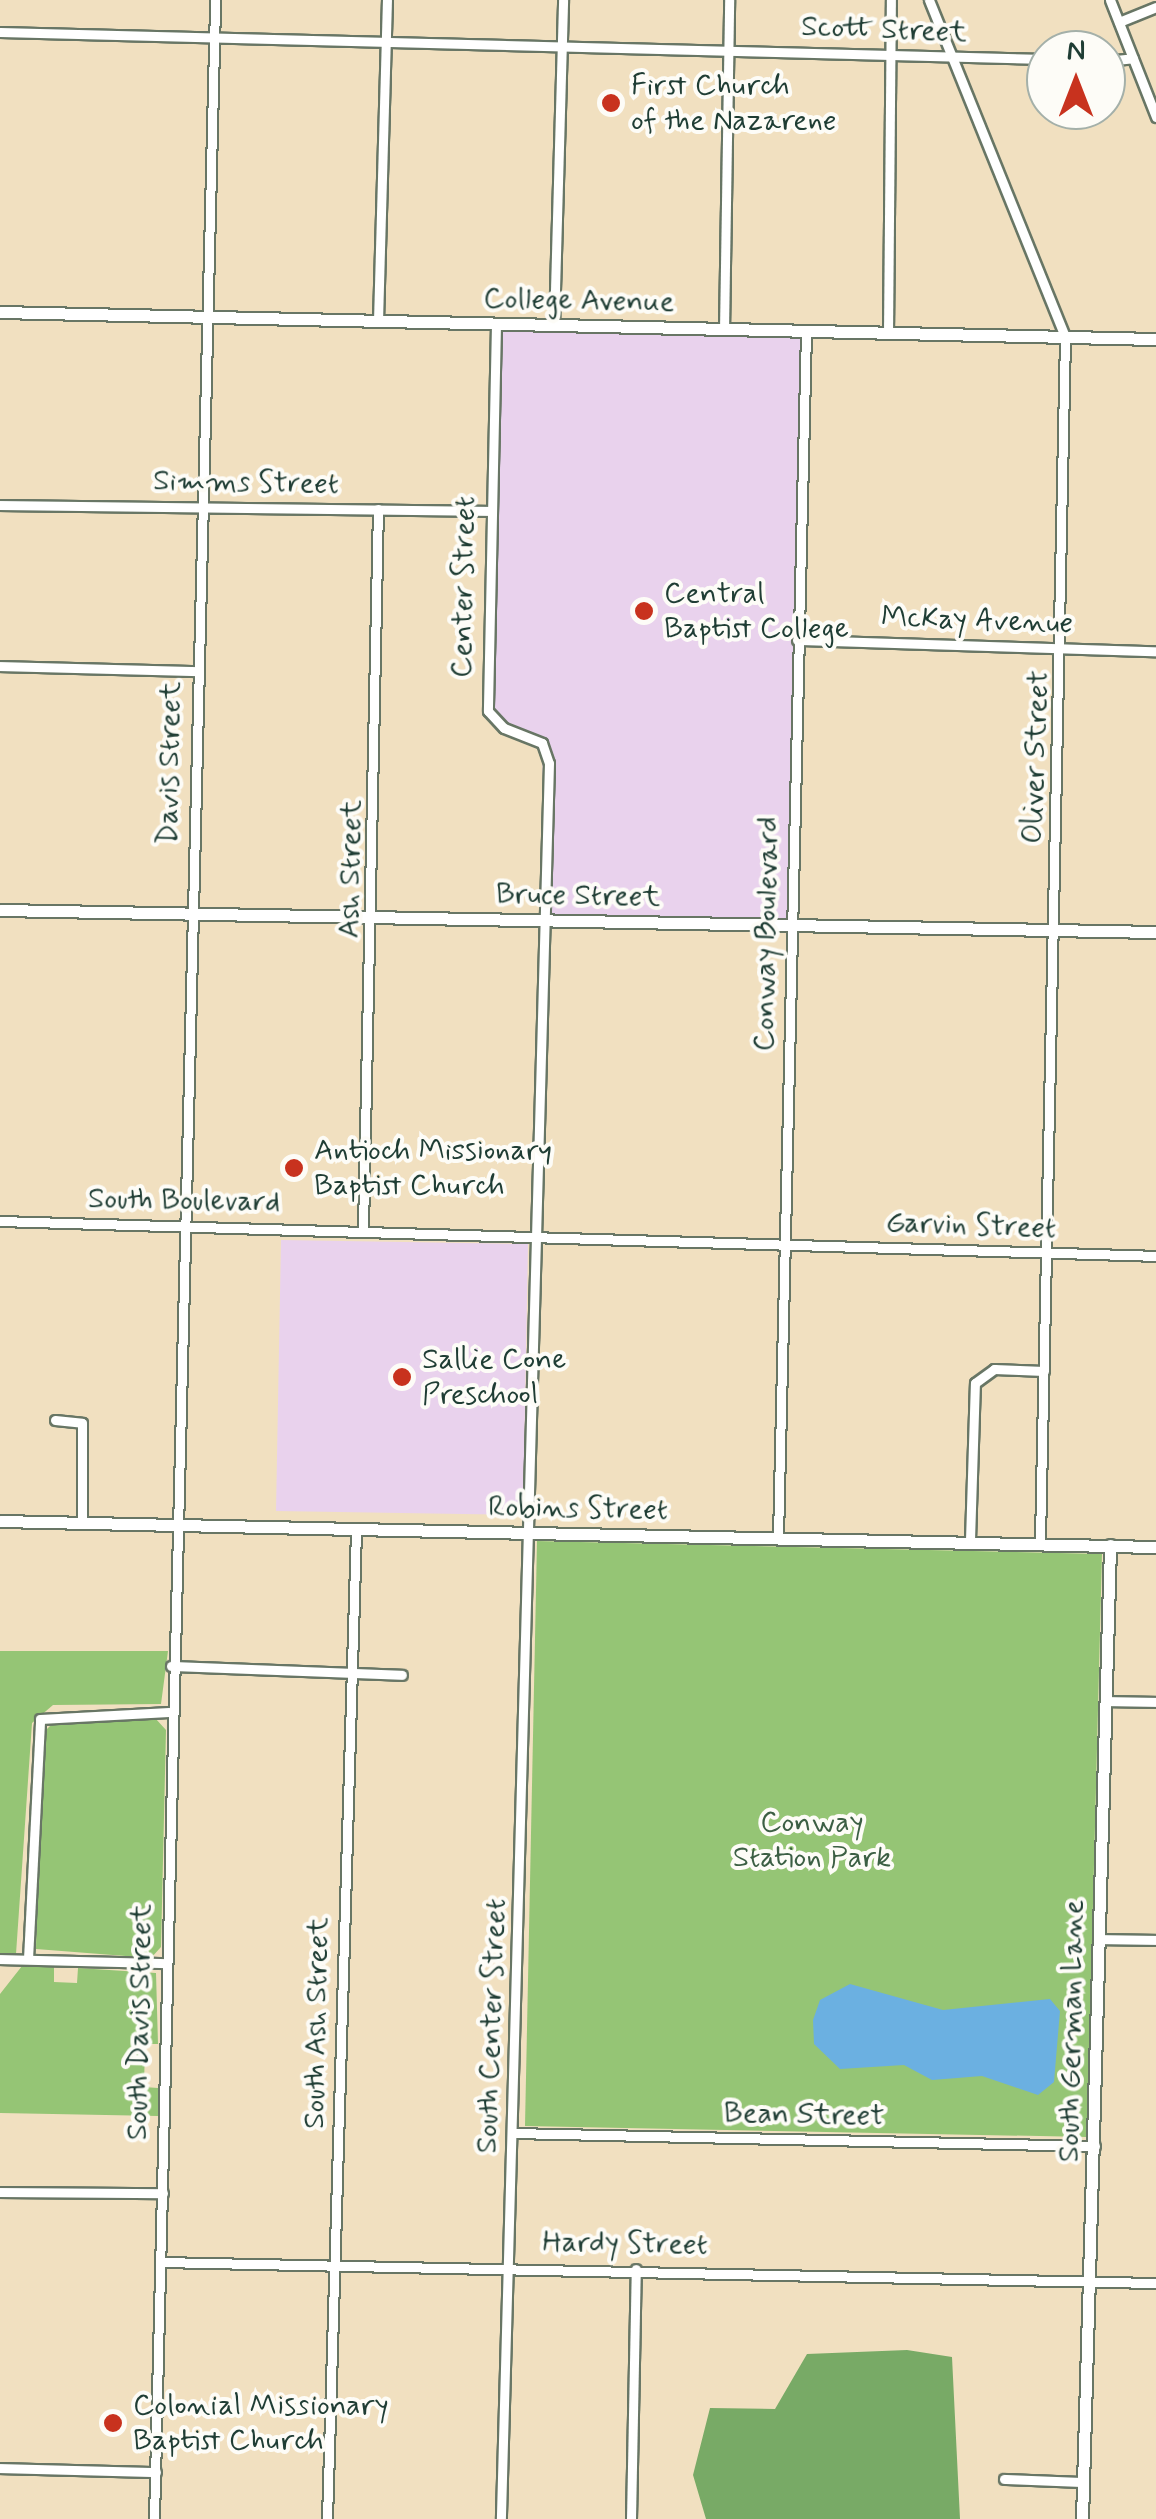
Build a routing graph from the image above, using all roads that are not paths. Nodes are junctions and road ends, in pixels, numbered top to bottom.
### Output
1 (215, 0) edge
2 (387, 0) edge
3 (564, 0) edge
4 (729, 0) edge
5 (890, 0) edge
6 (930, 0) edge
7 (1110, 0) edge
8 (1156, 7) edge
9 (1119, 22) junction
10 (0, 32) edge
11 (214, 39) junction
12 (386, 42) junction
13 (562, 45) junction
14 (728, 50) junction
15 (889, 55) junction
16 (952, 57) junction
17 (1133, 58) junction
18 (1026, 59) edge
19 (1126, 59) edge
20 (1156, 117) edge
21 (0, 312) edge
22 (206, 317) junction
23 (378, 322) junction
24 (496, 324) junction
25 (554, 326) junction
26 (724, 330) junction
27 (806, 332) junction
28 (888, 333) junction
29 (1064, 337) junction
30 (1156, 338) edge
31 (0, 505) edge
32 (202, 507) junction
33 (378, 509) junction
34 (490, 511) junction
35 (797, 640) junction
36 (1064, 649) junction
37 (1156, 651) edge
38 (0, 666) edge
39 (196, 671) junction
40 (0, 910) edge
41 (192, 914) junction
42 (376, 917) junction
43 (545, 920) junction
44 (793, 925) junction
45 (1054, 930) junction
46 (1156, 932) edge
47 (0, 1222) edge
48 (184, 1227) junction
49 (363, 1229) junction
50 (536, 1233) junction
51 (785, 1242) junction
52 (1045, 1254) junction
53 (1156, 1256) edge
54 (1044, 1371) junction
55 (55, 1420) dead end
56 (0, 1521) edge
57 (82, 1522) junction
58 (176, 1526) junction
59 (356, 1528) junction
60 (531, 1534) junction
61 (778, 1536) junction
62 (970, 1540) junction
63 (1040, 1541) junction
64 (1110, 1545) junction
65 (1156, 1547) edge
66 (172, 1666) junction
67 (352, 1673) junction
68 (402, 1675) dead end
69 (1106, 1701) junction
70 (1156, 1702) edge
71 (170, 1712) junction
72 (1098, 1939) junction
73 (1156, 1940) edge
74 (28, 1958) junction
75 (0, 1959) edge
76 (165, 1963) junction
77 (513, 2133) junction
78 (1094, 2146) junction
79 (0, 2192) edge
80 (162, 2194) junction
81 (160, 2262) junction
82 (336, 2264) junction
83 (512, 2267) junction
84 (636, 2269) junction
85 (1090, 2280) junction
86 (1156, 2283) edge
87 (0, 2468) edge
88 (156, 2472) junction
89 (1004, 2480) dead end
90 (1083, 2482) junction
91 (154, 2519) edge
92 (327, 2519) edge
93 (501, 2519) edge
94 (630, 2519) edge
95 (1082, 2519) edge

1 - 11 street, Davis Street
2 - 12 street
3 - 13 street
4 - 14 street
5 - 15 street
6 - 16 street, Oliver Street
7 - 9 street
8 - 9 street
9 - 17 street
10 - 11 street, Scott Street
11 - 12 street, Scott Street
11 - 22 street, Davis Street
12 - 13 street, Scott Street
12 - 23 street
13 - 14 street, Scott Street
13 - 25 street
14 - 15 street, Scott Street
14 - 26 street
15 - 16 street, Scott Street
15 - 28 street
16 - 18 street, Scott Street
16 - 29 street, Oliver Street
17 - 19 street
17 - 20 street
21 - 22 street, College Avenue
22 - 23 street, College Avenue
22 - 32 street, Davis Street
23 - 24 street, College Avenue
24 - 25 street, College Avenue
24 - 34 street, Center Street
25 - 26 street, College Avenue
26 - 27 street, College Avenue
27 - 28 street, College Avenue
27 - 35 street, Conway Boulevard
28 - 29 street, College Avenue
29 - 30 street, College Avenue
29 - 36 street, Oliver Street
31 - 32 street, Simms Street
32 - 33 street, Simms Street
32 - 39 street, Davis Street
33 - 34 street, Simms Street
33 - 42 street, Ash Street
34 - 43 street, Center Street
35 - 36 street, McKay Avenue
35 - 44 street, Conway Boulevard
36 - 37 street, McKay Avenue
36 - 45 street, Oliver Street
38 - 39 street
39 - 41 street, Davis Street
40 - 41 street, Bruce Street
41 - 42 street, Bruce Street
41 - 48 street, Davis Street
42 - 43 street, Bruce Street
42 - 49 street, Ash Street
43 - 44 street, Bruce Street
43 - 50 street, Center Street
44 - 45 street, Bruce Street
44 - 51 street, Conway Boulevard
45 - 46 street, Bruce Street
45 - 52 street, Oliver Street
47 - 48 street, South Boulevard
48 - 49 street, South Boulevard
48 - 58 street, Davis Street
49 - 50 street, South Boulevard
50 - 51 street, South Boulevard
50 - 60 street, Center Street
51 - 52 street, Garvin Street
51 - 61 street, Conway Boulevard
52 - 53 street, Garvin Street
52 - 54 street, Oliver Street
54 - 62 street
54 - 63 street, Oliver Street
55 - 57 street
56 - 57 street, Robins Street
57 - 58 street, Robins Street
58 - 59 street, Robins Street
58 - 66 street, South Davis Street
59 - 60 street, Robins Street
59 - 67 street, South Ash Street
60 - 61 street, Robins Street
60 - 77 street, South Center Street
61 - 62 street, Robins Street
62 - 63 street, Robins Street
63 - 64 street, Robins Street
64 - 65 street, Robins Street
64 - 69 street, South German Lane
66 - 67 street
66 - 71 street, South Davis Street
67 - 68 street
67 - 82 street, South Ash Street
69 - 70 street
69 - 72 street, South German Lane
71 - 74 street
71 - 76 street, South Davis Street
72 - 73 street
72 - 78 street, South German Lane
74 - 75 street
74 - 76 street
76 - 80 street, South Davis Street
77 - 78 street, Bean Street
77 - 83 street, South Center Street
78 - 85 street, South German Lane
79 - 80 street
80 - 81 street, South Davis Street
81 - 82 street, Hardy Street
81 - 88 street, South Davis Street
82 - 83 street, Hardy Street
82 - 92 street, South Ash Street
83 - 84 street, Hardy Street
83 - 93 street, South Center Street
84 - 85 street, Hardy Street
84 - 94 street
85 - 86 street, Hardy Street
85 - 90 street, South German Lane
87 - 88 street
88 - 91 street, South Davis Street
89 - 90 street
90 - 95 street, South German Lane

